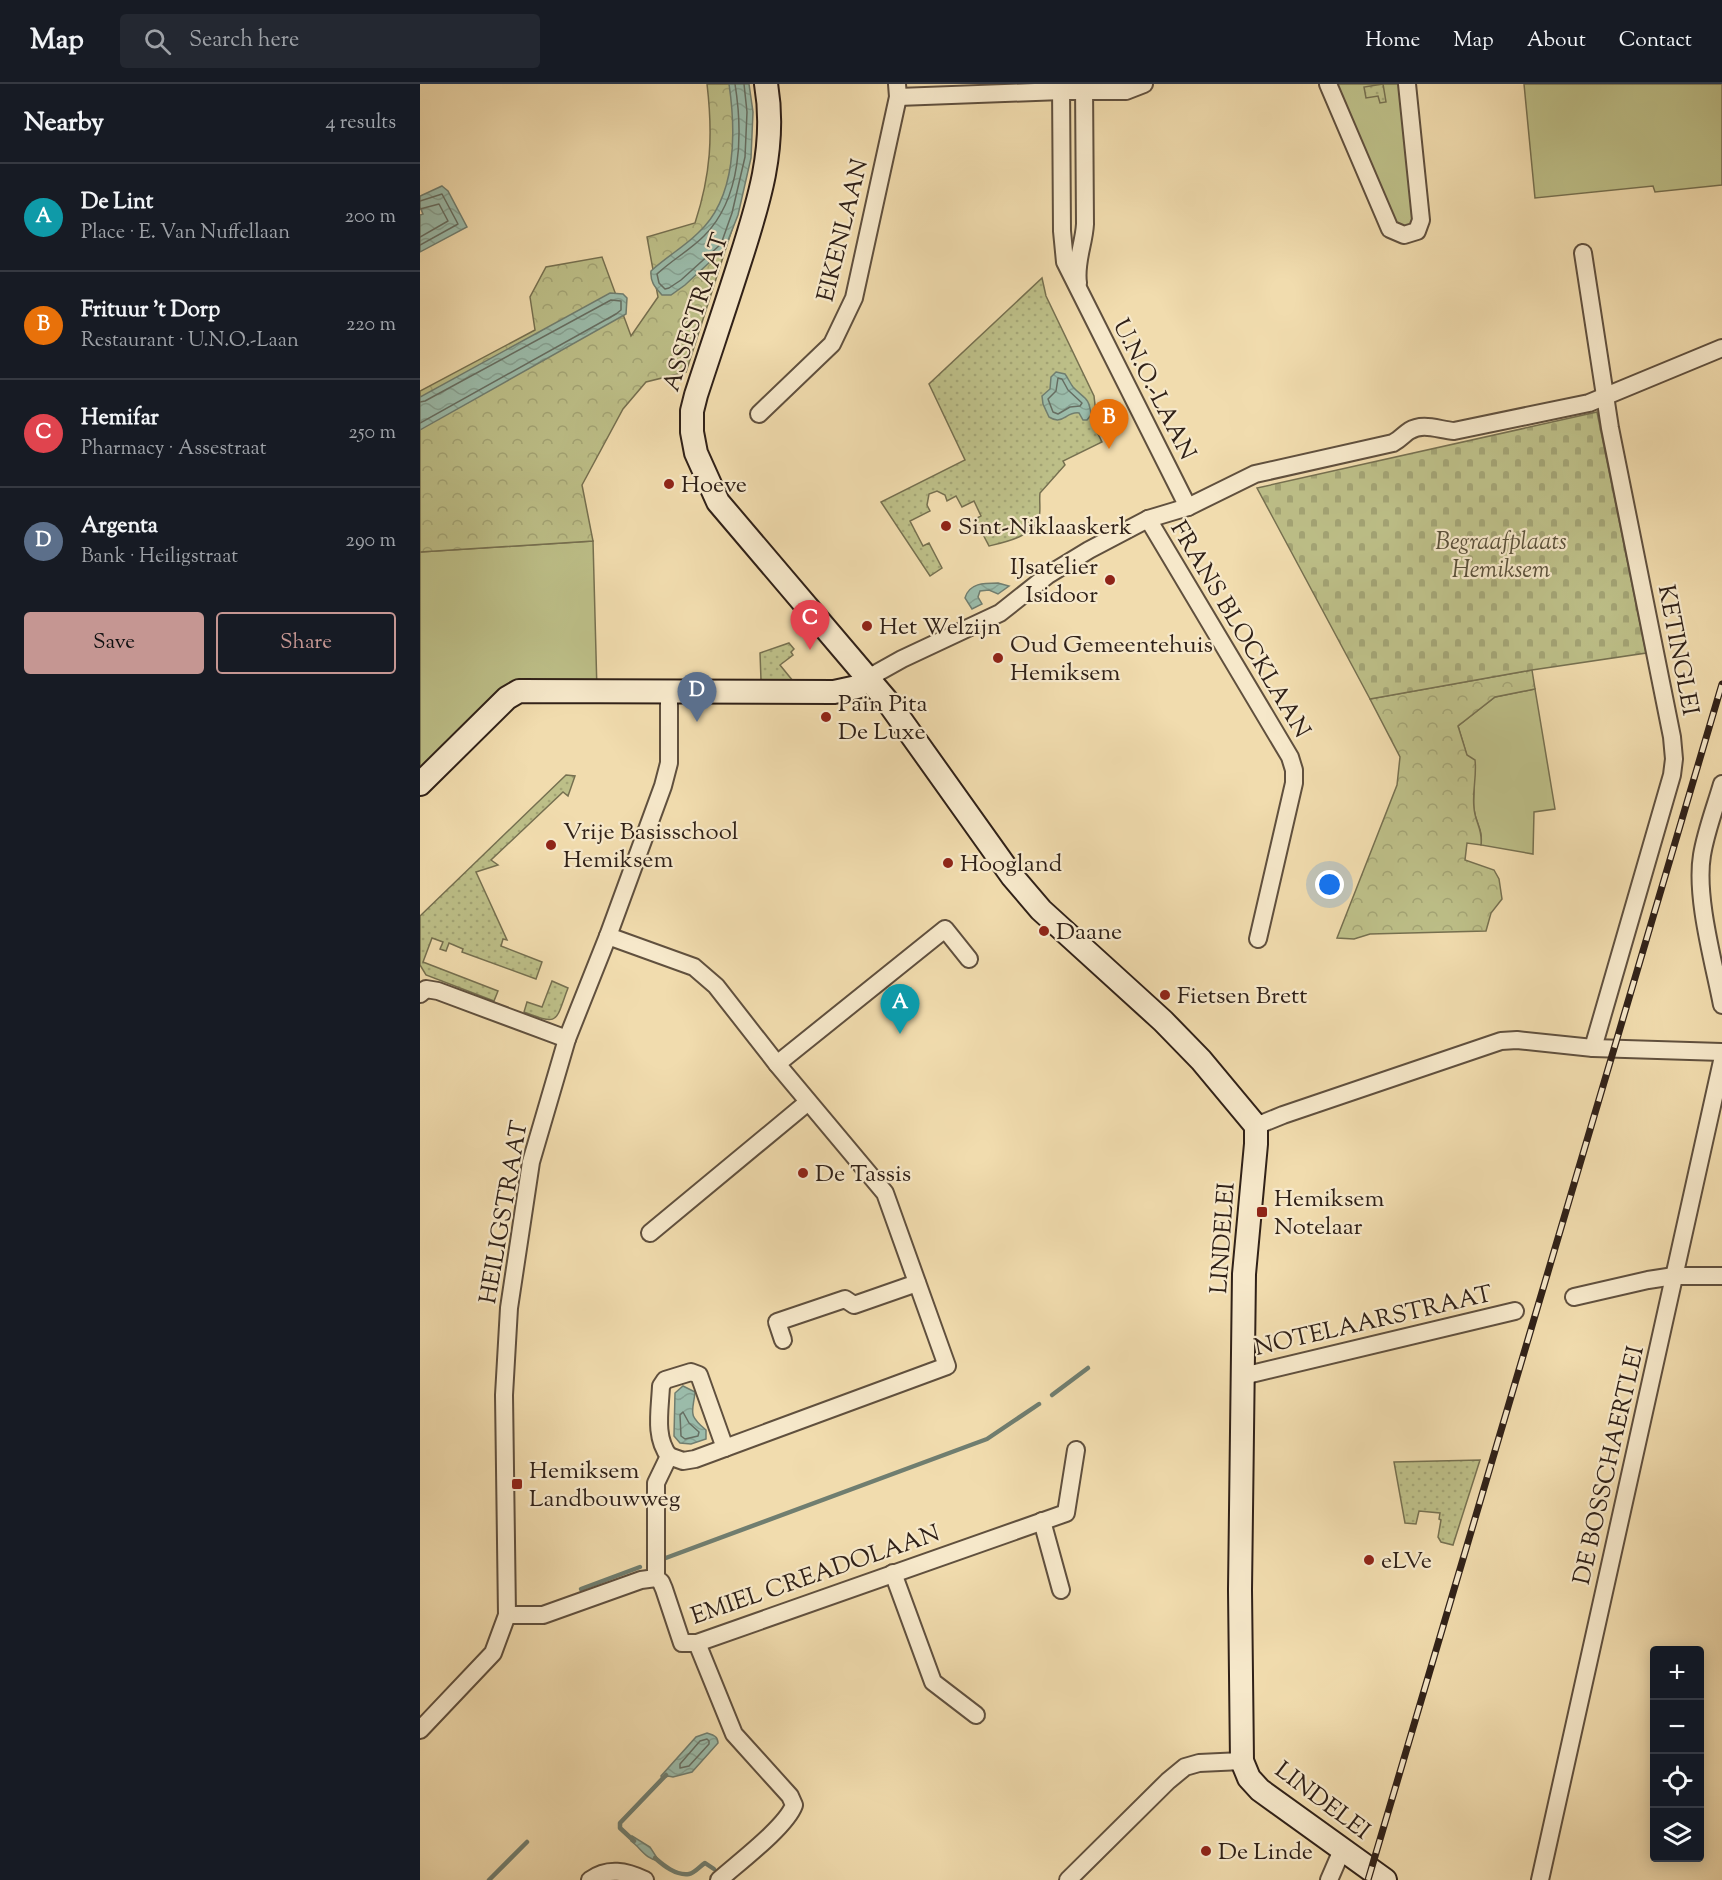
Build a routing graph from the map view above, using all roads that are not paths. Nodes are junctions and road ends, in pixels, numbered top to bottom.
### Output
1 (766, 84) edge
2 (1144, 84) edge
3 (1328, 84) edge
4 (1407, 84) edge
5 (1061, 87) edge
6 (1084, 87) edge
7 (897, 90) edge
8 (1583, 253) dead end
9 (1079, 292) junction
10 (1722, 348) edge
11 (1605, 397) junction
12 (759, 414) dead end
13 (1188, 507) junction
14 (1148, 519) junction
15 (868, 678) junction
16 (669, 692) junction
17 (420, 784) edge
18 (1722, 784) edge
19 (608, 936) junction
20 (1258, 939) dead end
21 (969, 959) dead end
22 (420, 994) edge
23 (1722, 1005) edge
24 (567, 1039) junction
25 (1593, 1048) junction
26 (1722, 1052) edge
27 (1722, 1061) edge
28 (777, 1064) junction
29 (808, 1102) junction
30 (1256, 1126) junction
31 (650, 1233) dead end
32 (1674, 1276) junction
33 (1722, 1276) edge
34 (917, 1283) junction
35 (1574, 1297) dead end
36 (1515, 1311) dead end
37 (783, 1340) dead end
38 (1243, 1376) junction
39 (725, 1448) junction
40 (1076, 1450) dead end
41 (669, 1456) junction
42 (1042, 1521) junction
43 (656, 1562) junction
44 (892, 1573) junction
45 (1061, 1590) dead end
46 (507, 1615) junction
47 (697, 1643) junction
48 (976, 1715) dead end
49 (420, 1730) edge
50 (1242, 1761) junction
51 (1342, 1850) junction
52 (590, 1880) edge
53 (645, 1880) edge
54 (719, 1880) edge
55 (1068, 1880) edge
56 (1329, 1880) edge
57 (1385, 1880) edge
58 (1540, 1880) edge

1 - 15 street, ASSESTRAAT
2 - 6 street
3 - 4 street
5 - 6 street
5 - 7 street, EIKENLAAN
5 - 9 street, U.N.O.-LAAN
6 - 9 street, U.N.O.-LAAN
7 - 12 street, EIKENLAAN
8 - 11 street, KETINGLEI
9 - 13 street, U.N.O.-LAAN
10 - 11 street
11 - 13 street
11 - 25 street, KETINGLEI
13 - 14 street
14 - 15 street
14 - 20 street, FRANS BLOCKLAAN
15 - 16 street
15 - 30 street
16 - 17 street
16 - 19 street, HEILIGSTRAAT
18 - 23 street
19 - 24 street, HEILIGSTRAAT
19 - 28 street
21 - 28 street
22 - 24 street
24 - 46 street, HEILIGSTRAAT
25 - 26 street
25 - 30 street
27 - 32 street, DE BOSSCHAERTLEI
28 - 29 street
29 - 31 street
29 - 34 street
30 - 38 street, LINDELEI
32 - 33 street
32 - 35 street
32 - 58 street, DE BOSSCHAERTLEI
34 - 37 street
34 - 39 street
36 - 38 street, NOTELAARSTRAAT
38 - 50 street, LINDELEI
39 - 41 street
39 - 41 street
40 - 42 street, EMIEL CREADOLAAN
41 - 43 street
42 - 44 street, EMIEL CREADOLAAN
42 - 45 street
43 - 46 street
43 - 47 street, EMIEL CREADOLAAN
44 - 47 street, EMIEL CREADOLAAN
44 - 48 street
46 - 49 street, HEILIGSTRAAT
47 - 54 street
50 - 51 street, LINDELEI
50 - 55 street
51 - 56 street
51 - 57 street, LINDELEI
52 - 53 street

